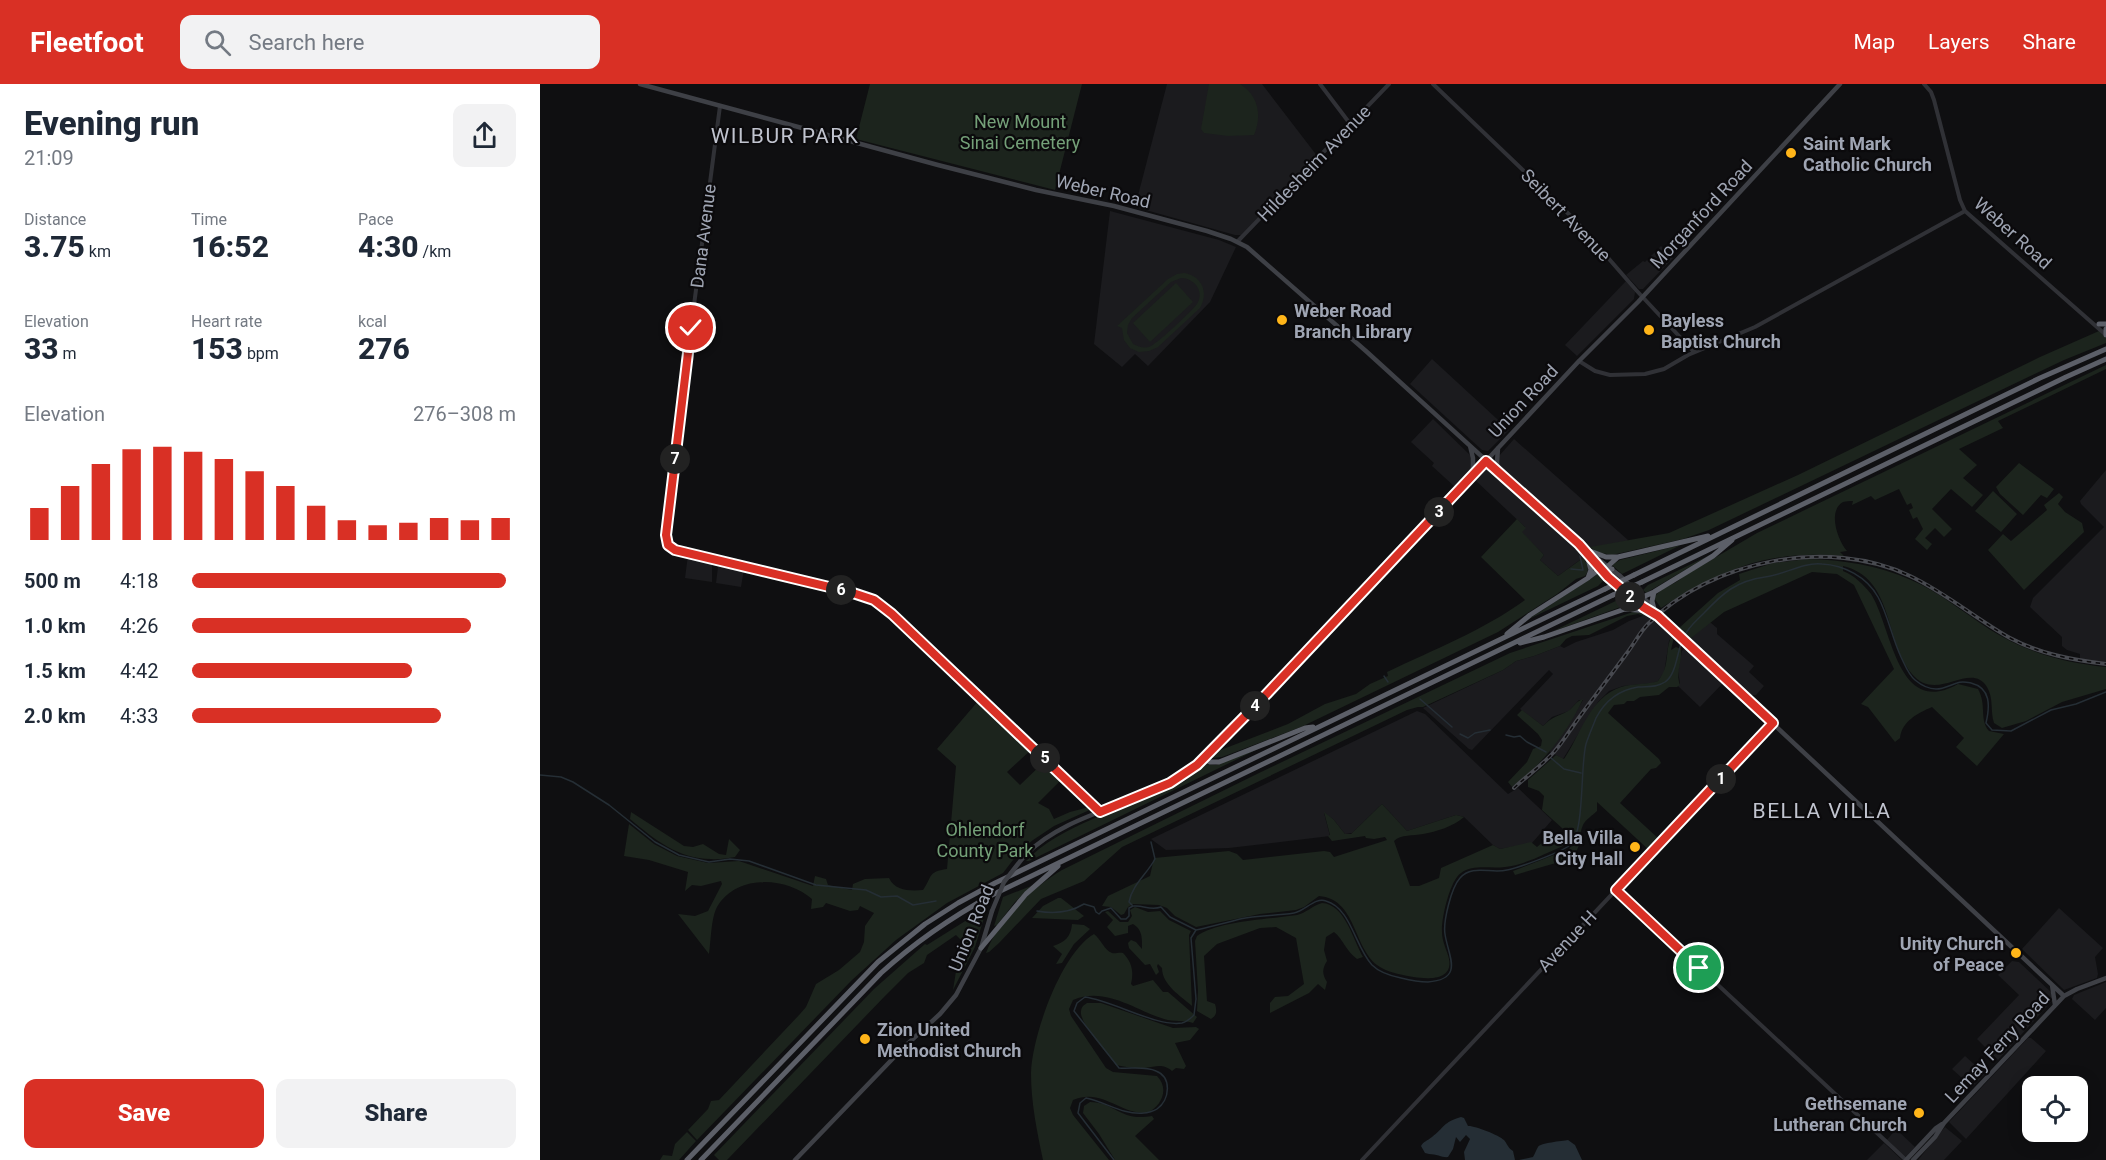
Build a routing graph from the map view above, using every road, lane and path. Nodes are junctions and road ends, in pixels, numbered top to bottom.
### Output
1 (640, 84) edge
2 (1320, 84) edge
3 (1389, 84) edge
4 (1433, 84) edge
5 (1840, 84) edge
6 (1924, 84) edge
7 (720, 106) junction
8 (1351, 124) junction
9 (1965, 211) junction
10 (1238, 241) junction
11 (1642, 297) junction
12 (2088, 318) junction
13 (2099, 324) junction
14 (2106, 324) edge
15 (2106, 330) edge
16 (2106, 335) edge
17 (2106, 349) edge
18 (1694, 352) junction
19 (2106, 359) edge
20 (1580, 361) junction
21 (1470, 446) junction
22 (1498, 448) junction
23 (1486, 461) junction
24 (1498, 472) junction
25 (1473, 476) junction
26 (1719, 534) junction
27 (1740, 534) junction
28 (1588, 553) junction
29 (1618, 557) junction
30 (1607, 569) junction
31 (1588, 578) junction
32 (1654, 592) junction
33 (1636, 597) junction
34 (1625, 609) junction
35 (1651, 610) junction
36 (1502, 639) junction
37 (1510, 645) junction
38 (1773, 723) junction
39 (1318, 727) junction
40 (1204, 759) junction
41 (1100, 812) junction
42 (1066, 860) junction
43 (1616, 890) junction
44 (981, 948) junction
45 (2106, 978) edge
46 (2052, 985) junction
47 (2064, 996) junction
48 (2055, 1005) junction
49 (1944, 1123) junction
50 (687, 1160) edge
51 (701, 1160) edge
52 (795, 1160) edge
53 (1362, 1160) edge
54 (1906, 1160) edge
55 (1913, 1160) edge

1 - 7 main road, Weber Road
2 - 8 street
3 - 8 street, Hildesheim Avenue
4 - 11 street, Seibert Avenue
5 - 11 main road, Morganford Road
6 - 9 street, Weber Road
7 - 10 main road, Weber Road
7 - 41 street, Dana Avenue
8 - 10 street, Hildesheim Avenue
9 - 12 street, Weber Road
9 - 18 street, Union Road
10 - 21 main road, Weber Road
11 - 18 street, Seibert Avenue
11 - 20 main road, Morganford Road
12 - 13 street, Weber Road
12 - 16 street, Weber Road
13 - 14 highway
13 - 15 street, Weber Road
15 - 16 highway
17 - 26 highway
18 - 20 street, Union Road
19 - 27 highway
20 - 22 main road, Union Road
21 - 23 main road, Weber Road
21 - 25 main road
22 - 23 main road, Union Road
22 - 24 main road
23 - 24 main road, Weber Road
23 - 25 main road, Union Road
24 - 28 main road, Weber Road
25 - 40 main road, Union Road
26 - 29 highway
26 - 36 highway, bridge
27 - 32 highway
27 - 37 highway, bridge
28 - 29 highway
28 - 30 main road
28 - 30 main road
28 - 31 highway
29 - 30 highway
30 - 31 highway
30 - 33 main road
30 - 33 main road
31 - 36 highway
32 - 33 highway
32 - 35 highway
33 - 34 highway
33 - 35 main road
33 - 35 main road
34 - 35 highway
34 - 37 highway
35 - 38 main road
36 - 39 highway
37 - 42 highway
38 - 43 street, Avenue H
38 - 46 main road
39 - 40 highway
39 - 50 highway
40 - 41 main road, Union Road
41 - 44 main road, Union Road, bridge
42 - 44 highway
42 - 51 highway
43 - 53 street, Avenue H
43 - 54 street
44 - 52 main road, Union Road
45 - 47 main road, Lemay Ferry Road
46 - 47 main road
46 - 48 main road
47 - 48 main road, Lemay Ferry Road
48 - 49 main road, Lemay Ferry Road
49 - 54 main road, Lemay Ferry Road
49 - 55 main road, Lemay Ferry Road

